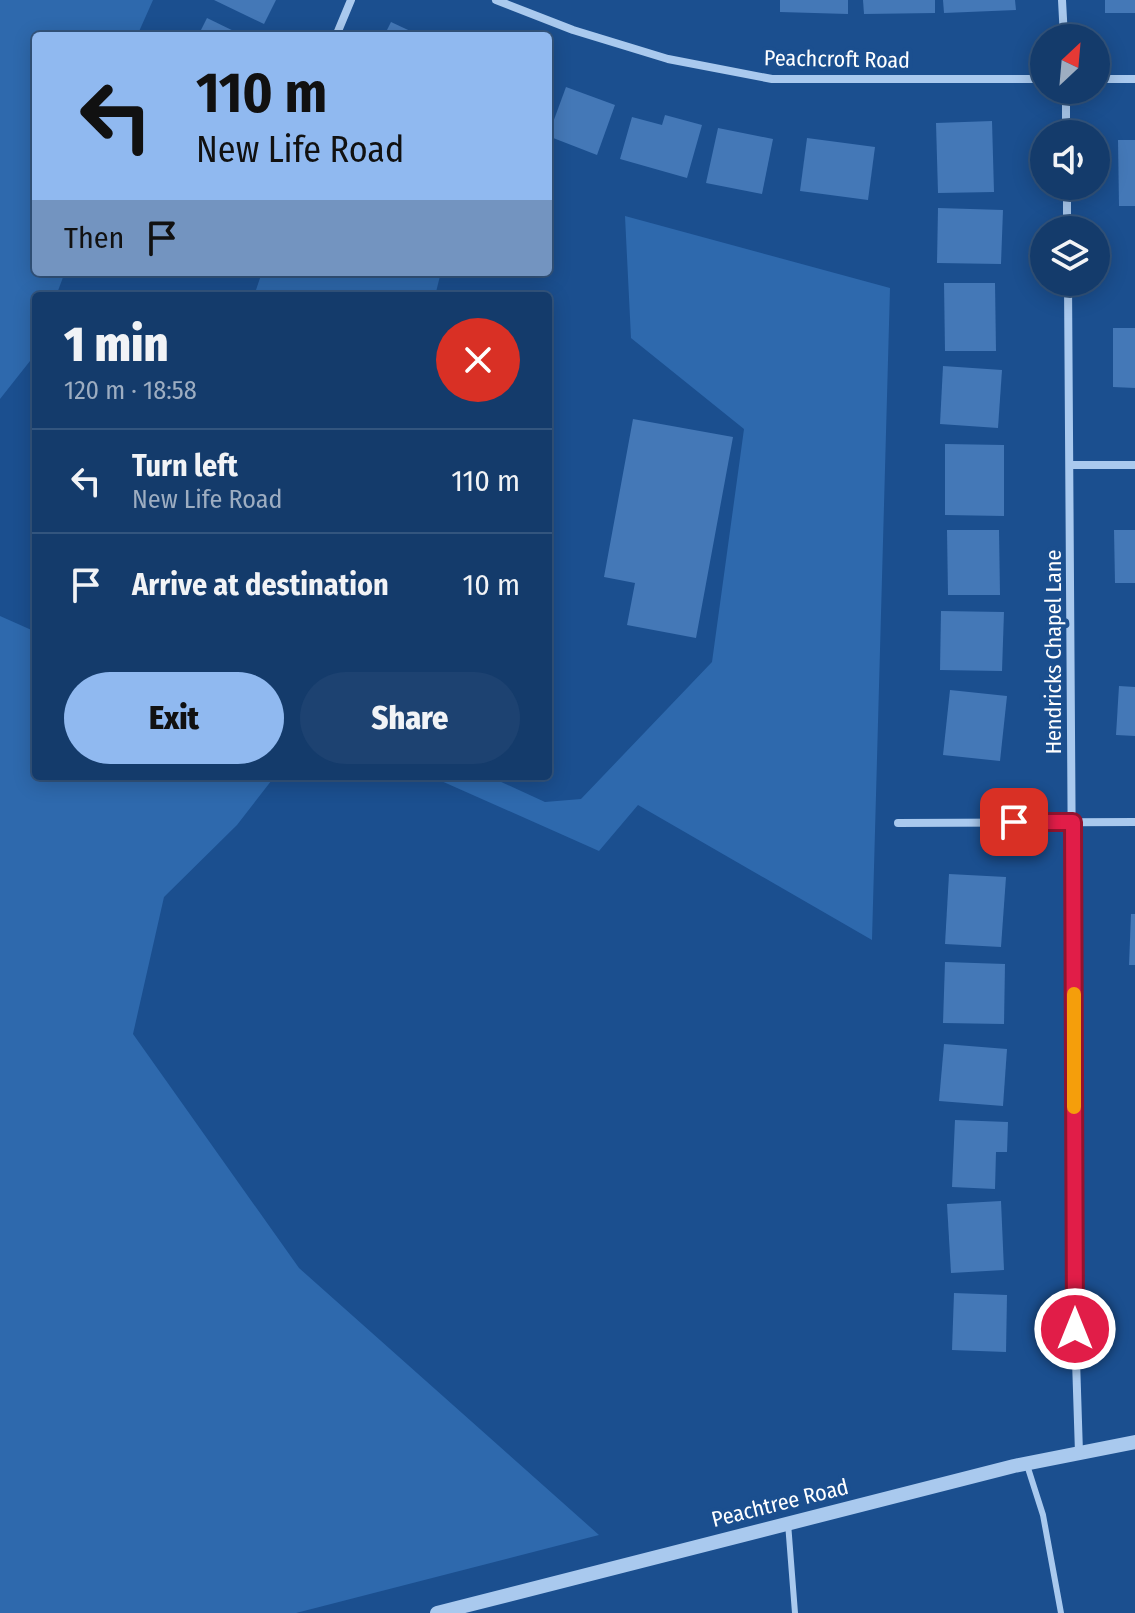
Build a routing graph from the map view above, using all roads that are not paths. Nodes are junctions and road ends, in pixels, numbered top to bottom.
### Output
1 (351, 0) edge
2 (496, 0) edge
3 (1062, 0) edge
4 (1063, 24) edge
5 (338, 32) edge
6 (1030, 79) edge
7 (1110, 79) edge
8 (1135, 79) edge
9 (1068, 296) edge
10 (1070, 465) junction
11 (1135, 465) edge
12 (1073, 822) junction
13 (1135, 822) edge
14 (898, 823) dead end
15 (1135, 1442) edge
16 (1079, 1453) junction
17 (1026, 1464) junction
18 (788, 1523) junction
19 (437, 1613) edge
20 (795, 1613) edge
21 (1061, 1613) edge

1 - 5 street
2 - 6 street, Peachcroft Road
3 - 4 street
7 - 8 street
9 - 10 street, Hendricks Chapel Lane
10 - 11 street
10 - 12 street, Hendricks Chapel Lane
12 - 13 street
12 - 14 street
12 - 16 street, Hendricks Chapel Lane
15 - 16 street, Peachtree Road
16 - 17 street, Peachtree Road
17 - 18 street, Peachtree Road
17 - 21 lane
18 - 19 street, Peachtree Road
18 - 20 lane

